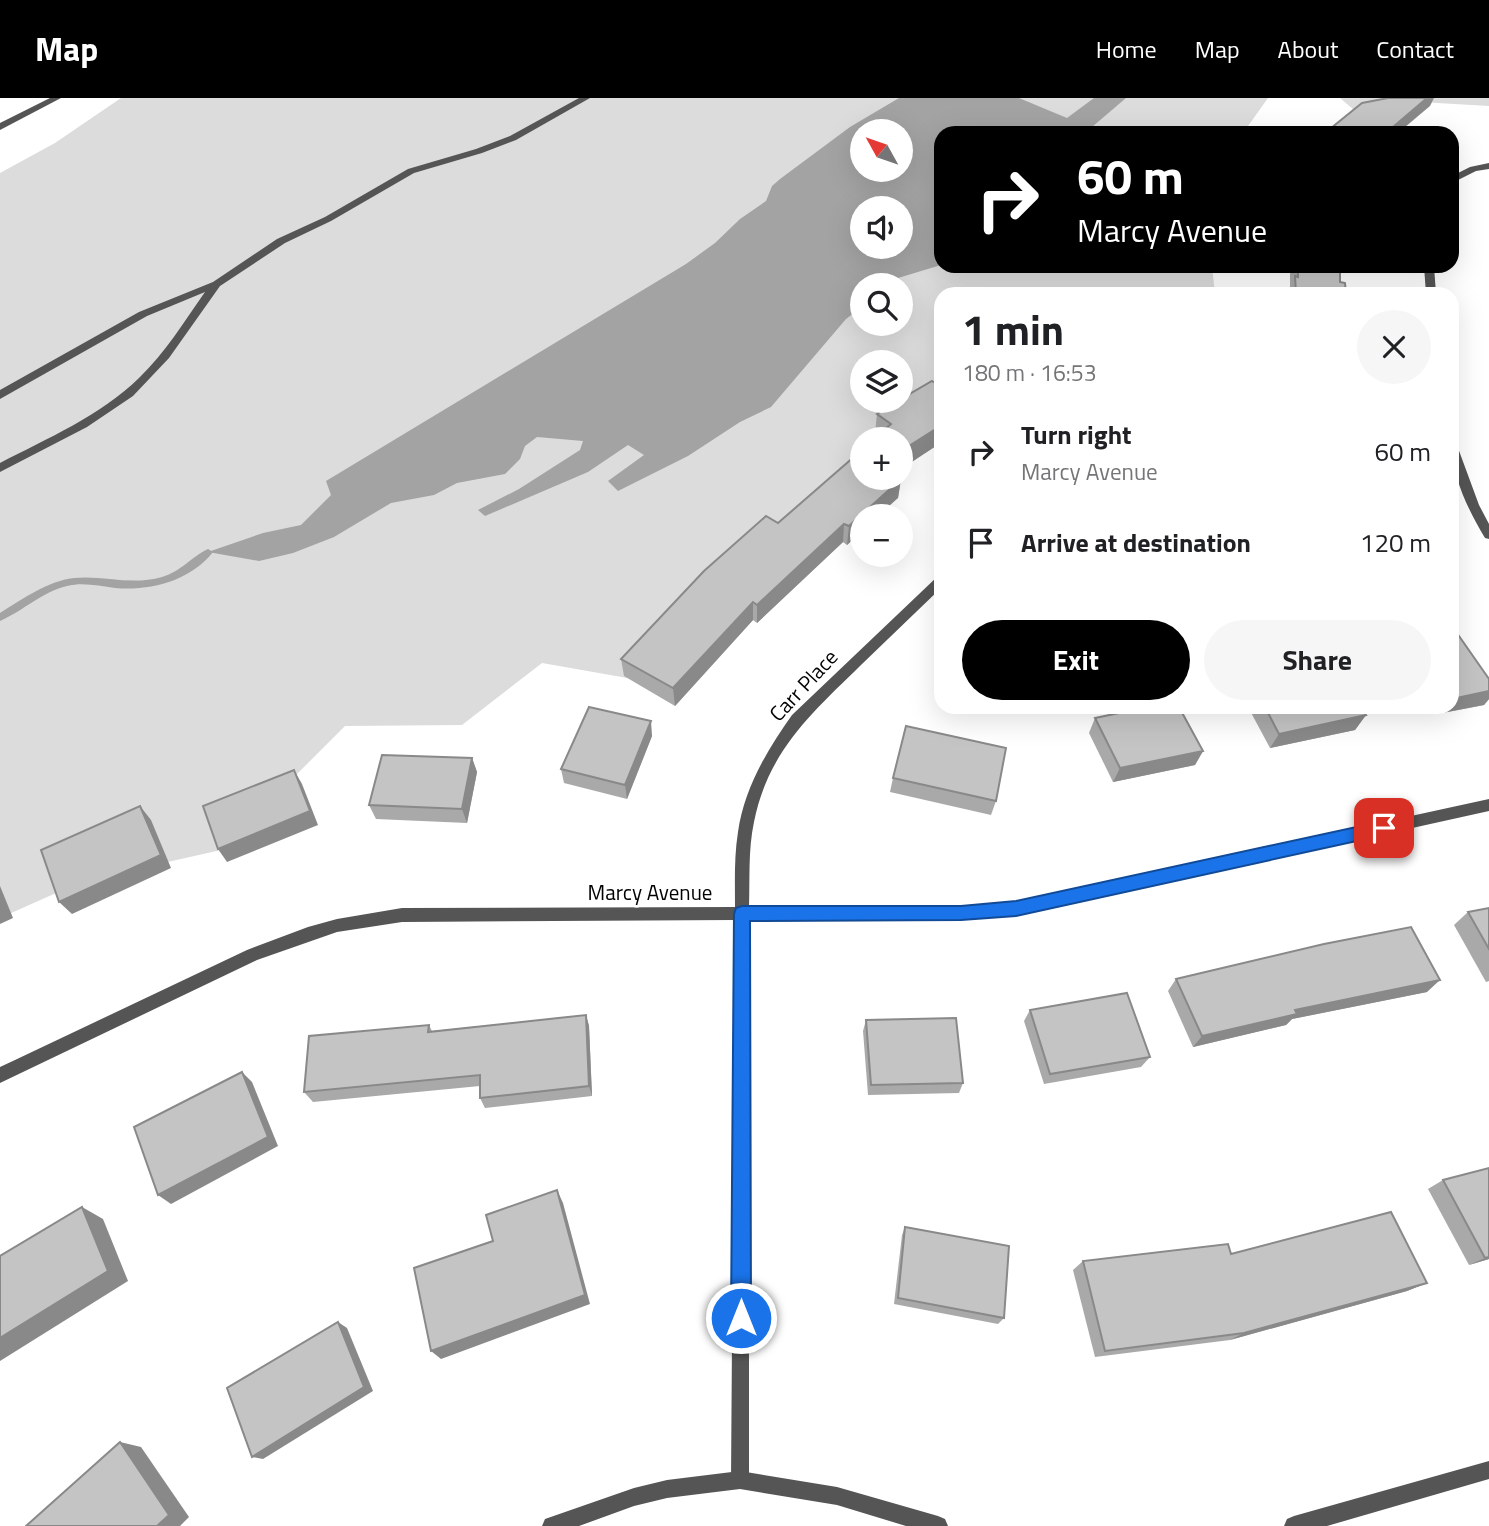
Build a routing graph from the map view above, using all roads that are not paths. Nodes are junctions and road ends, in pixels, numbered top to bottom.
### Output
1 (57, 98) edge
2 (586, 98) edge
3 (0, 127) edge
4 (1489, 166) edge
5 (1459, 176) edge
6 (217, 284) junction
7 (0, 395) edge
8 (1459, 466) edge
9 (0, 468) edge
10 (1489, 535) edge
11 (934, 587) edge
12 (1489, 805) edge
13 (742, 914) junction
14 (0, 1075) edge
15 (1489, 1470) edge
16 (740, 1480) junction
17 (552, 1526) edge
18 (938, 1526) edge
19 (1294, 1526) edge

1 - 3 street
2 - 6 street
4 - 5 street
6 - 7 street
6 - 9 street
8 - 10 street
11 - 13 street, Carr Place
12 - 13 street, Marcy Avenue
13 - 14 street, Marcy Avenue
13 - 16 street, Carr Place
15 - 19 street
16 - 17 street
16 - 18 street

